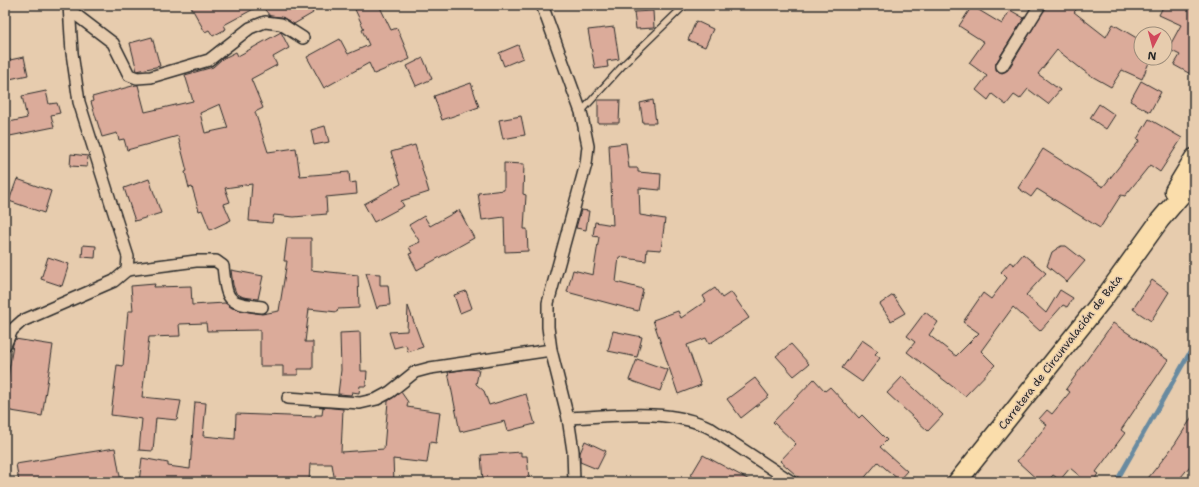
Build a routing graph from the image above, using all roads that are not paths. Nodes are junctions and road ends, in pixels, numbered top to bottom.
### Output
1 (542, 5) edge
2 (1040, 5) edge
3 (684, 6) dead end
4 (70, 8) edge
5 (303, 38) dead end
6 (1002, 66) dead end
7 (581, 112) junction
8 (1194, 158) edge
9 (1194, 180) edge
10 (1160, 220) junction
11 (127, 270) junction
12 (262, 307) dead end
13 (5, 345) edge
14 (551, 350) junction
15 (288, 398) dead end
16 (568, 418) junction
17 (963, 481) edge
18 (574, 482) edge
19 (792, 482) edge

1 - 7 street
2 - 6 street
3 - 7 lane
4 - 5 street
4 - 11 street
7 - 14 street
8 - 10 main road, Carretera de Circunvalación de Bata
9 - 10 main road, Carretera de Circunvalación de Bata
10 - 17 main road, Carretera de Circunvalación de Bata
11 - 12 street
11 - 13 street
14 - 15 street
14 - 16 street
16 - 18 street
16 - 19 street

